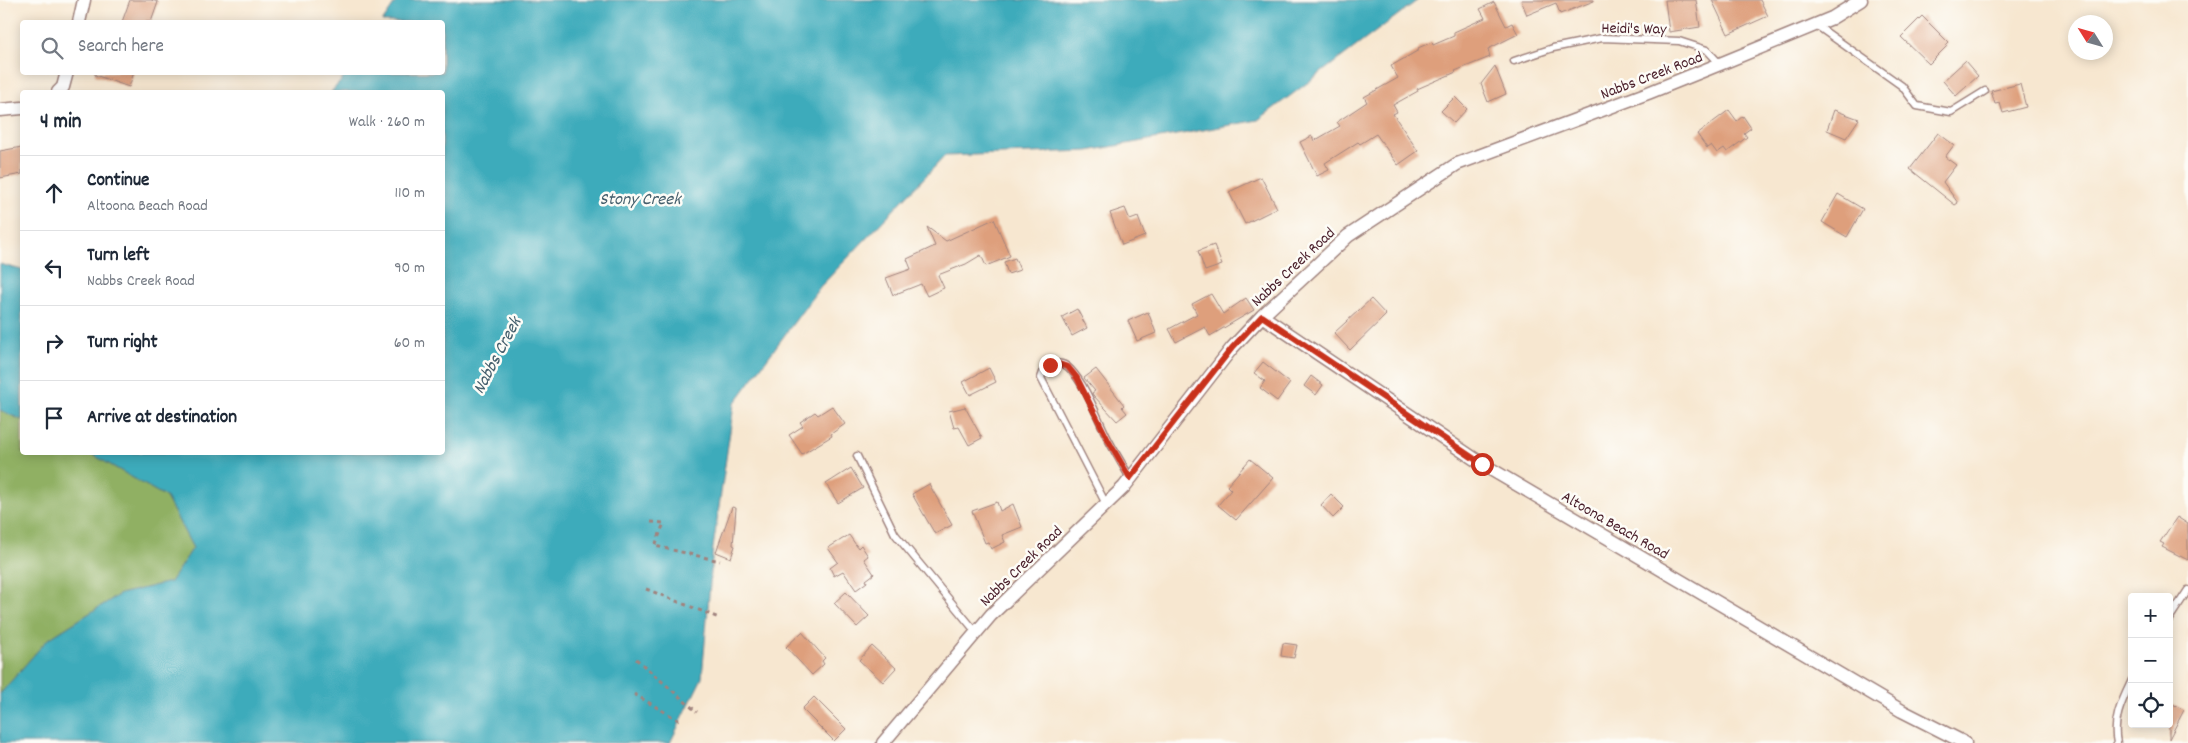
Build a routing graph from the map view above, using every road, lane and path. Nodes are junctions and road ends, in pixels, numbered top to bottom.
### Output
1 (84, 0) edge
2 (1861, 0) edge
3 (79, 20) edge
4 (1816, 25) junction
5 (1514, 62) dead end
6 (1720, 64) junction
7 (66, 75) edge
8 (60, 90) edge
9 (1985, 91) dead end
10 (20, 108) edge
11 (0, 110) edge
12 (1262, 316) junction
13 (858, 456) dead end
14 (1130, 478) junction
15 (1106, 504) junction
16 (651, 522) dead end
17 (720, 562) dead end
18 (646, 589) dead end
19 (2188, 590) edge
20 (2173, 613) edge
21 (719, 618) dead end
22 (976, 632) junction
23 (636, 659) dead end
24 (2131, 683) edge
25 (634, 694) dead end
26 (697, 712) dead end
27 (680, 721) dead end
28 (883, 743) edge
29 (1965, 743) edge
30 (2117, 743) edge

1 - 3 street
2 - 4 street, Nabbs Creek Road
4 - 6 street, Nabbs Creek Road
4 - 9 lane
5 - 6 lane, Heidi's Way
6 - 12 street, Nabbs Creek Road
7 - 8 street
10 - 11 street
12 - 14 street, Nabbs Creek Road
12 - 29 street, Altoona Beach Road
13 - 22 lane
14 - 15 street, Nabbs Creek Road
14 - 15 lane
15 - 22 street, Nabbs Creek Road
16 - 17 path
18 - 21 path
19 - 20 lane
22 - 28 street, Nabbs Creek Road
23 - 26 path
24 - 30 lane
25 - 27 path

